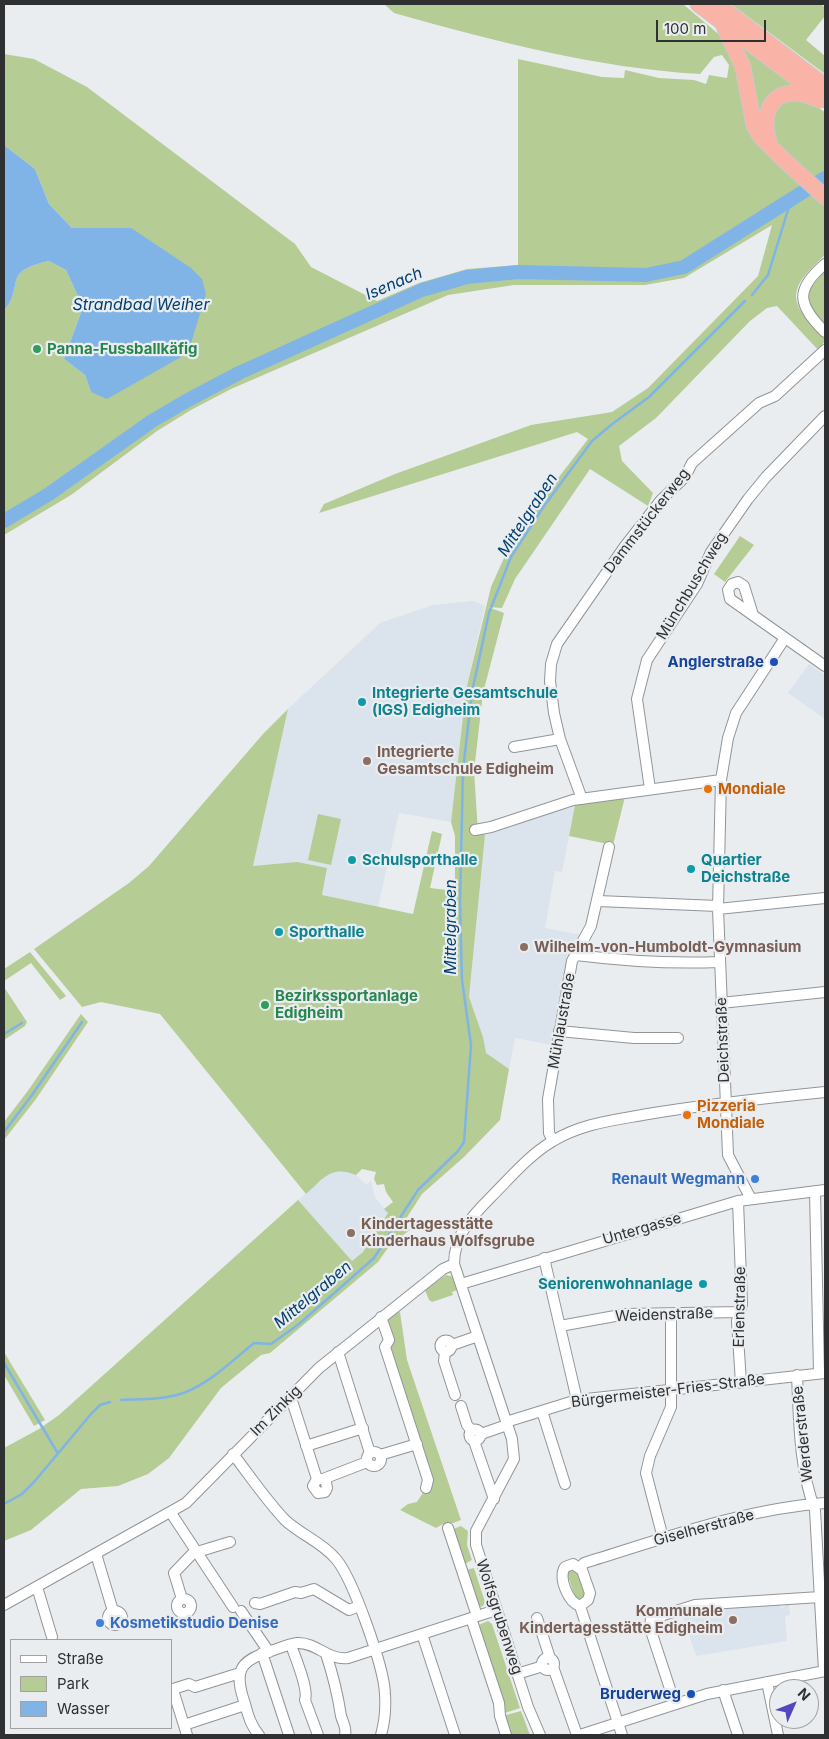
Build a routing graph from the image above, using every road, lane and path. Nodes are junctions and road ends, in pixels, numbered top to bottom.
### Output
1 (698, 4) edge
2 (717, 4) edge
3 (721, 20) junction
4 (825, 86) edge
5 (825, 101) edge
6 (770, 146) junction
7 (822, 194) edge
8 (825, 264) edge
9 (825, 332) edge
10 (825, 350) edge
11 (825, 416) edge
12 (753, 615) dead end
13 (785, 638) junction
14 (825, 666) edge
15 (560, 739) junction
16 (514, 747) dead end
17 (721, 780) junction
18 (650, 789) junction
19 (582, 799) junction
20 (475, 830) dead end
21 (609, 847) dead end
22 (825, 898) edge
23 (598, 901) junction
24 (718, 908) junction
25 (576, 955) junction
26 (719, 962) junction
27 (825, 992) edge
28 (721, 1003) junction
29 (559, 1031) junction
30 (678, 1038) dead end
31 (825, 1092) edge
32 (725, 1103) junction
33 (553, 1141) junction
34 (820, 1191) edge
35 (751, 1199) junction
36 (738, 1201) junction
37 (544, 1258) junction
38 (454, 1264) junction
39 (461, 1284) junction
40 (740, 1312) junction
41 (671, 1314) junction
42 (381, 1317) junction
43 (560, 1326) junction
44 (478, 1336) junction
45 (338, 1352) junction
46 (822, 1372) edge
47 (796, 1376) junction
48 (741, 1383) junction
49 (672, 1389) junction
50 (455, 1395) dead end
51 (288, 1400) junction
52 (577, 1400) junction
53 (461, 1406) dead end
54 (542, 1410) junction
55 (507, 1423) junction
56 (363, 1428) junction
57 (476, 1435) junction
58 (416, 1444) junction
59 (306, 1446) junction
60 (233, 1454) junction
61 (372, 1457) junction
62 (565, 1484) dead end
63 (426, 1488) dead end
64 (494, 1499) junction
65 (825, 1503) edge
66 (813, 1504) junction
67 (171, 1513) junction
68 (448, 1528) dead end
69 (663, 1538) junction
70 (230, 1542) dead end
71 (197, 1551) junction
72 (821, 1552) edge
73 (96, 1554) junction
74 (583, 1565) junction
75 (37, 1587) junction
76 (820, 1597) junction
77 (182, 1599) dead end
78 (255, 1603) dead end
79 (4, 1605) edge
80 (360, 1606) junction
81 (580, 1607) junction
82 (496, 1610) junction
83 (114, 1611) dead end
84 (474, 1617) junction
85 (537, 1618) dead end
86 (422, 1634) junction
87 (54, 1639) edge
88 (291, 1645) junction
89 (374, 1649) junction
90 (266, 1652) junction
91 (326, 1654) junction
92 (549, 1664) junction
93 (825, 1671) edge
94 (240, 1673) junction
95 (518, 1674) junction
96 (767, 1682) junction
97 (172, 1689) edge
98 (723, 1690) junction
99 (675, 1704) junction
100 (245, 1705) junction
101 (618, 1723) junction
102 (185, 1730) edge
103 (259, 1735) edge
104 (289, 1735) edge
105 (318, 1735) edge
106 (346, 1735) edge
107 (381, 1735) edge
108 (455, 1735) edge
109 (506, 1735) edge
110 (540, 1735) edge
111 (578, 1735) edge
112 (622, 1735) edge
113 (738, 1735) edge
114 (778, 1735) edge

1 - 3 highway
2 - 4 highway
3 - 5 highway
3 - 6 highway
5 - 6 highway
6 - 7 highway
8 - 9 street
10 - 15 street, Dammstückerweg
11 - 18 street, Münchbuschweg
12 - 13 street
13 - 14 street
13 - 17 street, Deichstraße
15 - 16 street
15 - 19 street, Dammstückerweg
17 - 18 street
17 - 24 street, Deichstraße
18 - 19 street
19 - 20 street
21 - 23 street, Mühlaustraße
22 - 24 street
23 - 24 street
23 - 25 street, Mühlaustraße
24 - 26 street, Deichstraße
25 - 26 street
25 - 29 street, Mühlaustraße
26 - 28 street, Deichstraße
27 - 28 street
28 - 32 street, Deichstraße
29 - 30 street
29 - 33 street, Mühlaustraße
31 - 32 street
32 - 33 street
32 - 35 street, Deichstraße
33 - 38 street
34 - 35 street, Untergasse
34 - 46 street
35 - 36 street, Untergasse
36 - 37 street, Untergasse
36 - 40 street, Erlenstraße
37 - 39 street, Untergasse
37 - 43 street
38 - 39 street, Wolfsgrubenweg
38 - 42 street, Im Zinkig
39 - 44 street, Wolfsgrubenweg
40 - 41 street, Weidenstraße
40 - 48 street, Erlenstraße
41 - 43 street, Weidenstraße
41 - 49 street
42 - 45 street, Im Zinkig
42 - 58 street
43 - 52 street
44 - 50 street
44 - 55 street, Wolfsgrubenweg
45 - 51 street, Im Zinkig
45 - 56 street
46 - 47 street, Bürgermeister-Fries-Straße
47 - 48 street, Bürgermeister-Fries-Straße
47 - 66 street, Werderstraße
48 - 49 street, Bürgermeister-Fries-Straße
49 - 52 street, Bürgermeister-Fries-Straße
49 - 69 street
51 - 59 street
51 - 60 street, Im Zinkig
52 - 54 street, Bürgermeister-Fries-Straße
53 - 57 street
54 - 55 street, Bürgermeister-Fries-Straße
54 - 62 street
55 - 57 street
55 - 64 street, Wolfsgrubenweg
56 - 59 street
56 - 61 street
57 - 64 street
58 - 61 street
58 - 63 street
59 - 61 street
60 - 67 street, Im Zinkig
60 - 80 street
64 - 82 street, Wolfsgrubenweg
65 - 66 street, Giselherstraße
66 - 69 street, Giselherstraße
66 - 72 street, Werderstraße
67 - 71 street
67 - 73 street, Im Zinkig
68 - 84 street
69 - 74 street, Giselherstraße
70 - 71 street
71 - 77 street
71 - 90 street
72 - 76 street, Werderstraße
73 - 75 street, Im Zinkig
73 - 83 street
74 - 81 street
74 - 81 street, Giselherstraße
75 - 79 street, Im Zinkig
75 - 87 street
76 - 93 street, Werderstraße
76 - 99 street
78 - 80 street
80 - 89 street
81 - 101 street
82 - 84 street
82 - 95 street, Wolfsgrubenweg
84 - 86 street
84 - 109 street
85 - 92 street
86 - 89 street
86 - 108 street
88 - 90 street
88 - 91 street
88 - 105 street
89 - 91 street
89 - 107 street
90 - 94 street
90 - 104 street
91 - 106 street
92 - 95 street
92 - 111 street
93 - 96 street
94 - 97 street
94 - 100 street
95 - 110 street, Wolfsgrubenweg
96 - 98 street
96 - 114 street
97 - 102 street
98 - 99 street
98 - 113 street
99 - 101 street
100 - 102 street
100 - 103 street
101 - 111 street
101 - 112 street

